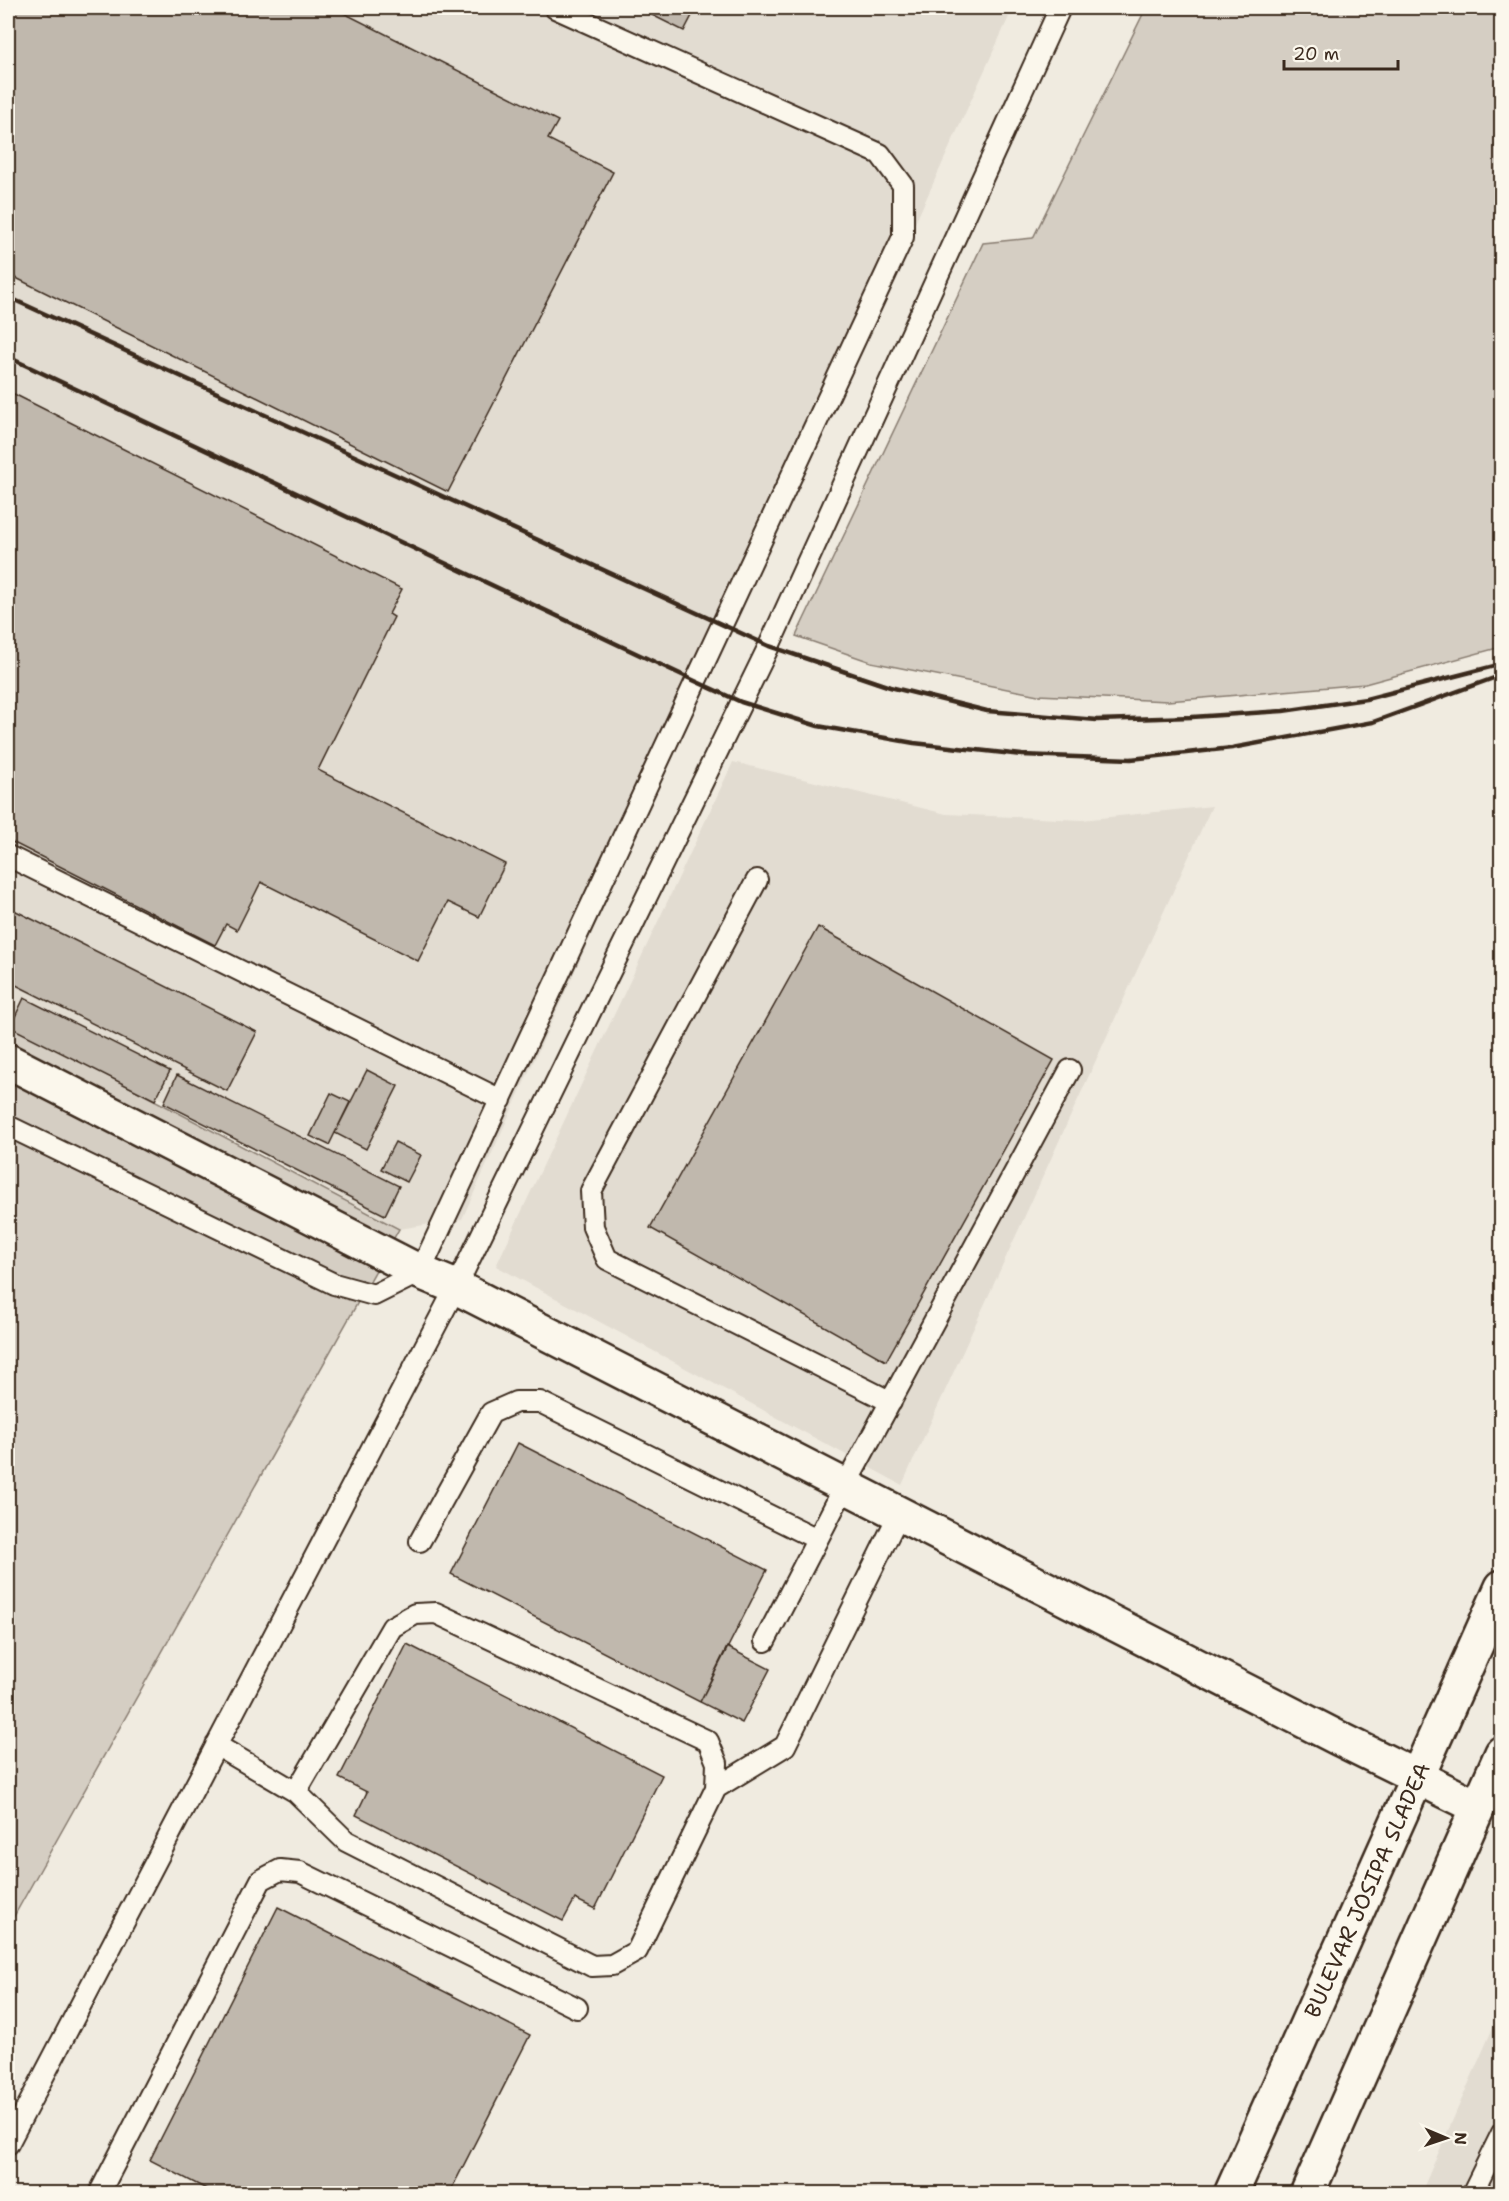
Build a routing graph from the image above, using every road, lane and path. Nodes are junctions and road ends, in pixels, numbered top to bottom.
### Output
1 (555, 8) edge
2 (1060, 8) edge
3 (8, 856) edge
4 (757, 880) dead end
5 (8, 1061) edge
6 (1070, 1070) dead end
7 (501, 1100) junction
8 (8, 1126) edge
9 (420, 1272) junction
10 (456, 1287) junction
11 (891, 1402) junction
12 (845, 1486) junction
13 (899, 1514) junction
14 (817, 1539) junction
15 (420, 1541) dead end
16 (1502, 1587) edge
17 (765, 1641) dead end
18 (216, 1745) junction
19 (1502, 1754) edge
20 (1416, 1777) junction
21 (716, 1788) junction
22 (296, 1792) junction
23 (1478, 1807) junction
24 (577, 2008) dead end
25 (1502, 2133) edge
26 (8, 2144) edge
27 (99, 2193) edge
28 (1231, 2193) edge
29 (1307, 2193) edge
30 (1472, 2193) edge

1 - 7 lane
2 - 10 lane
3 - 7 lane
4 - 11 lane
5 - 9 street
6 - 11 lane
7 - 9 lane
8 - 9 lane
9 - 10 street
10 - 12 street
10 - 18 lane
11 - 12 lane
12 - 13 street
12 - 14 lane
13 - 20 street
13 - 21 lane
14 - 15 lane
14 - 17 lane
16 - 20 street, BULEVAR JOSIPA SLADEA
18 - 22 lane
18 - 26 lane
19 - 23 street
20 - 23 street
20 - 28 street, BULEVAR JOSIPA SLADEA
21 - 22 lane
21 - 22 lane
23 - 29 street
24 - 27 lane
25 - 30 lane

